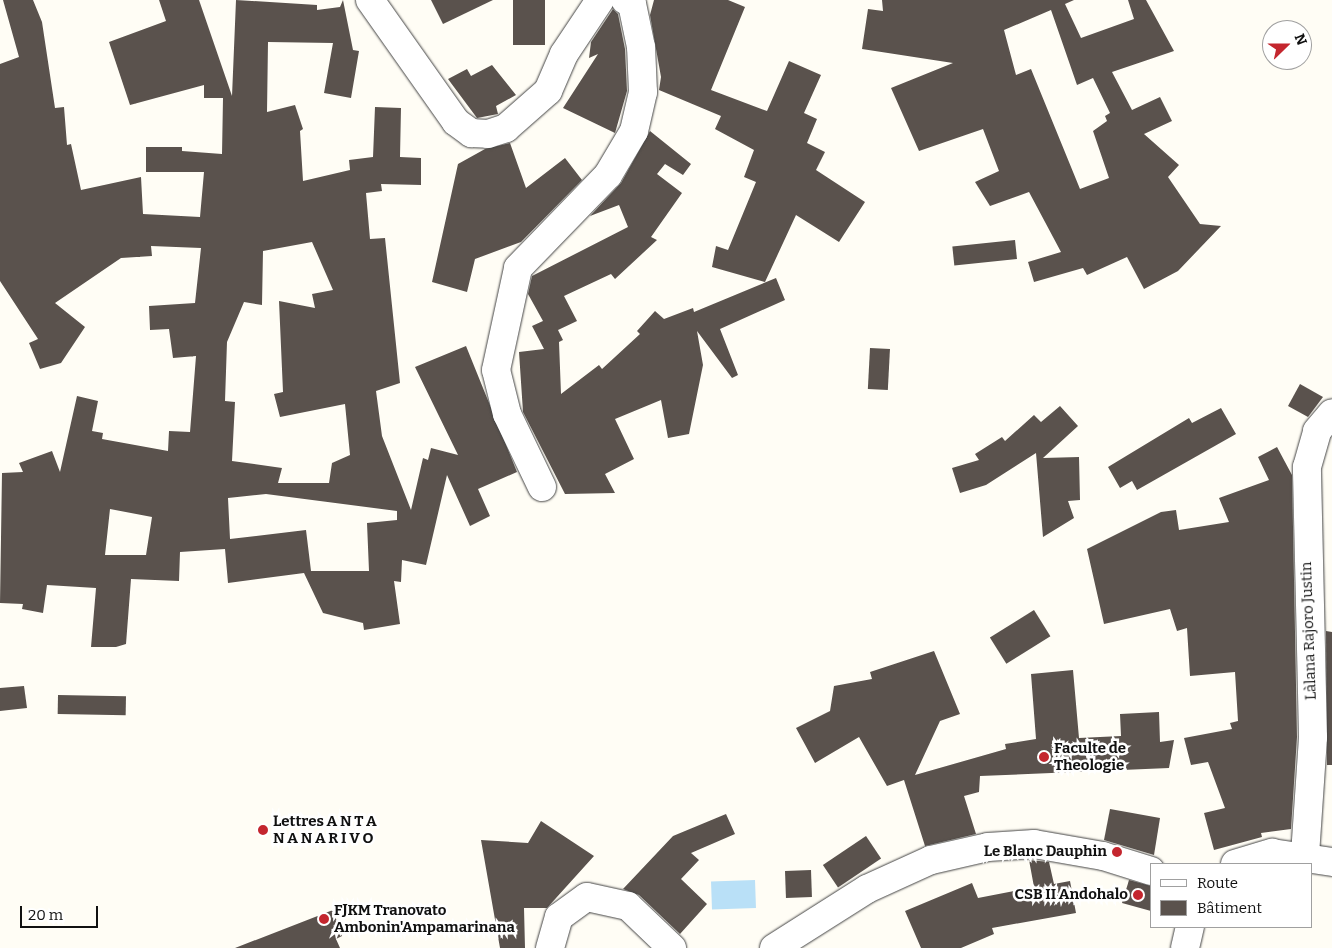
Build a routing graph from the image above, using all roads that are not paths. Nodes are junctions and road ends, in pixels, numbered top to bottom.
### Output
1 (370, 0) edge
2 (600, 0) edge
3 (625, 0) edge
4 (1332, 413) edge
5 (542, 487) dead end
6 (1305, 855) junction
7 (1332, 862) edge
8 (1238, 863) edge
9 (1150, 871) edge
10 (1190, 928) edge
11 (550, 948) edge
12 (672, 948) edge
13 (774, 948) edge
14 (1185, 948) edge

1 - 2 street
3 - 5 street
4 - 6 street, Làlana Rajoro Justin
6 - 7 street
6 - 8 street
9 - 13 street
10 - 14 street
11 - 12 street

